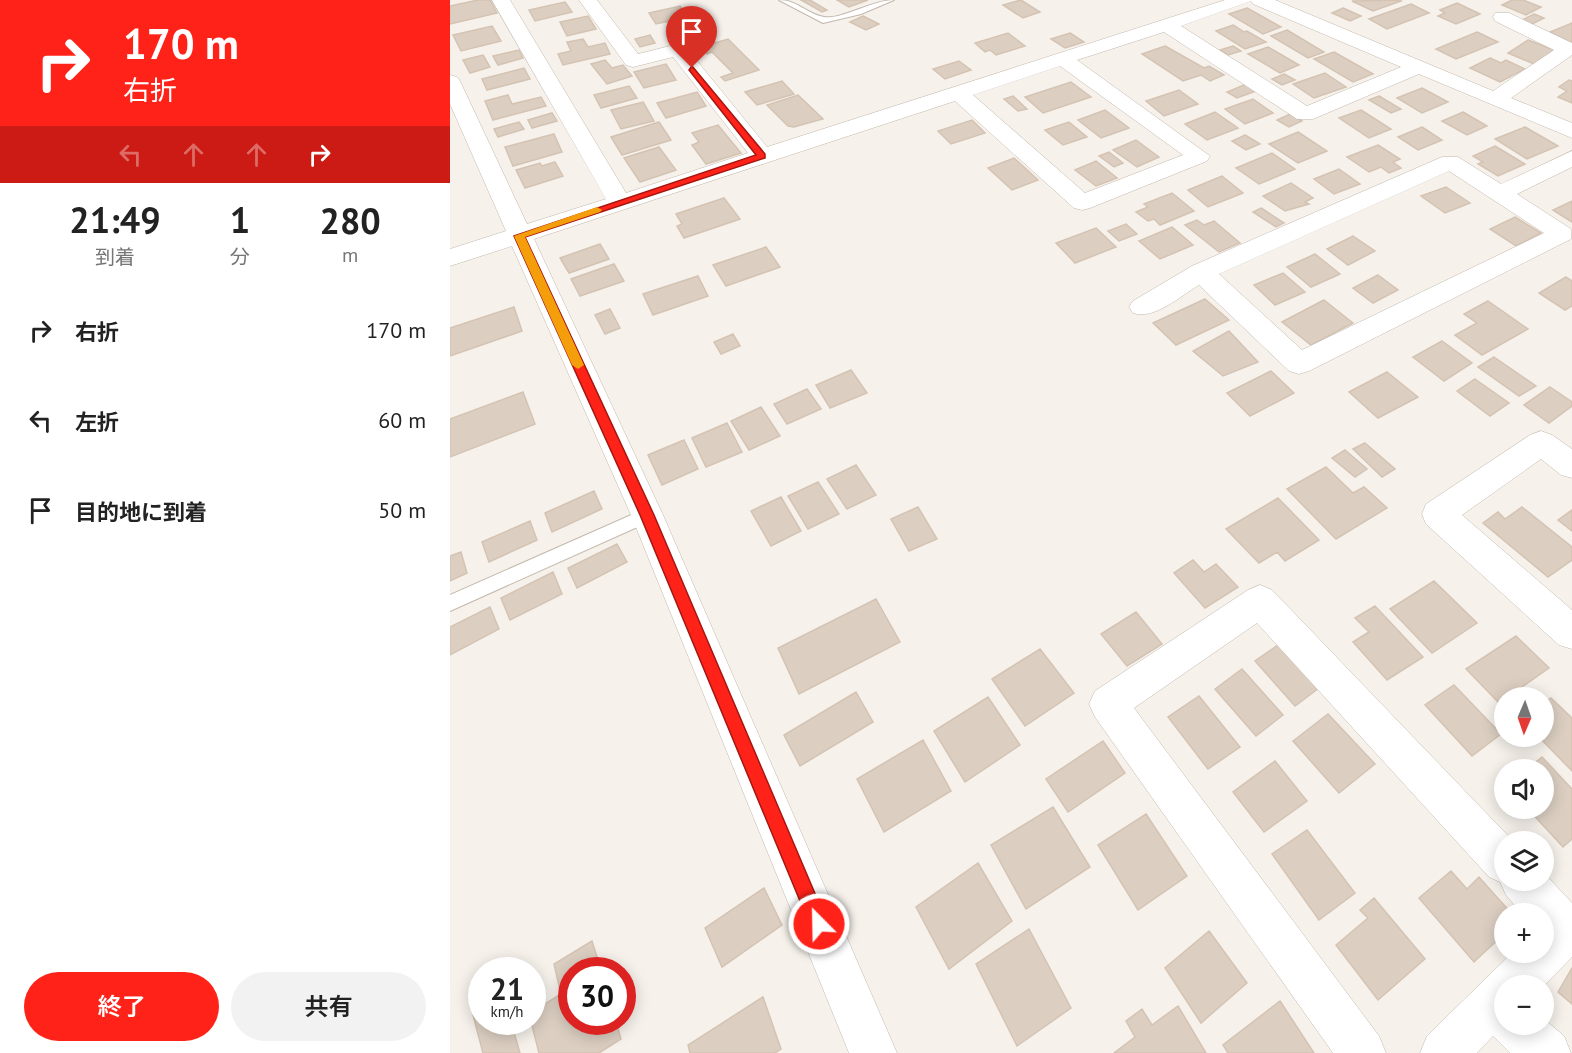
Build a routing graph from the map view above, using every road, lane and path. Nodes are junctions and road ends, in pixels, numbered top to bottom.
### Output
1 (501, 0) edge
2 (588, 0) edge
3 (784, 0) edge
4 (889, 0) edge
5 (1243, 0) edge
6 (1259, 0) edge
7 (1502, 17) dead end
8 (1164, 24) junction
9 (1061, 58) junction
10 (1418, 67) junction
11 (450, 81) edge
12 (957, 91) junction
13 (1495, 99) junction
14 (1572, 131) edge
15 (762, 156) junction
16 (1572, 158) edge
17 (1499, 194) junction
18 (620, 202) junction
19 (519, 236) junction
20 (450, 258) edge
21 (1201, 272) junction
22 (1142, 307) dead end
23 (1572, 466) edge
24 (647, 515) junction
25 (450, 603) edge
26 (1572, 633) edge
27 (1494, 851) edge
28 (1532, 891) edge
29 (1570, 928) edge
30 (1530, 975) edge
31 (1494, 1014) edge
32 (1532, 1035) edge
33 (873, 1053) edge
34 (1362, 1053) edge
35 (1444, 1053) edge
36 (1548, 1053) edge

1 - 18 street
2 - 15 street
3 - 4 lane
5 - 8 street
6 - 10 street
7 - 13 street
8 - 9 street
8 - 10 street
9 - 12 street
9 - 12 street
10 - 13 street
11 - 19 street
12 - 15 street
13 - 14 street
15 - 18 street
16 - 17 street
17 - 21 street
17 - 21 street
18 - 19 street
19 - 20 street
19 - 24 street
21 - 22 street
23 - 26 street
24 - 25 lane
24 - 33 street
27 - 34 street
28 - 29 street
29 - 30 street
31 - 35 street
32 - 36 street

